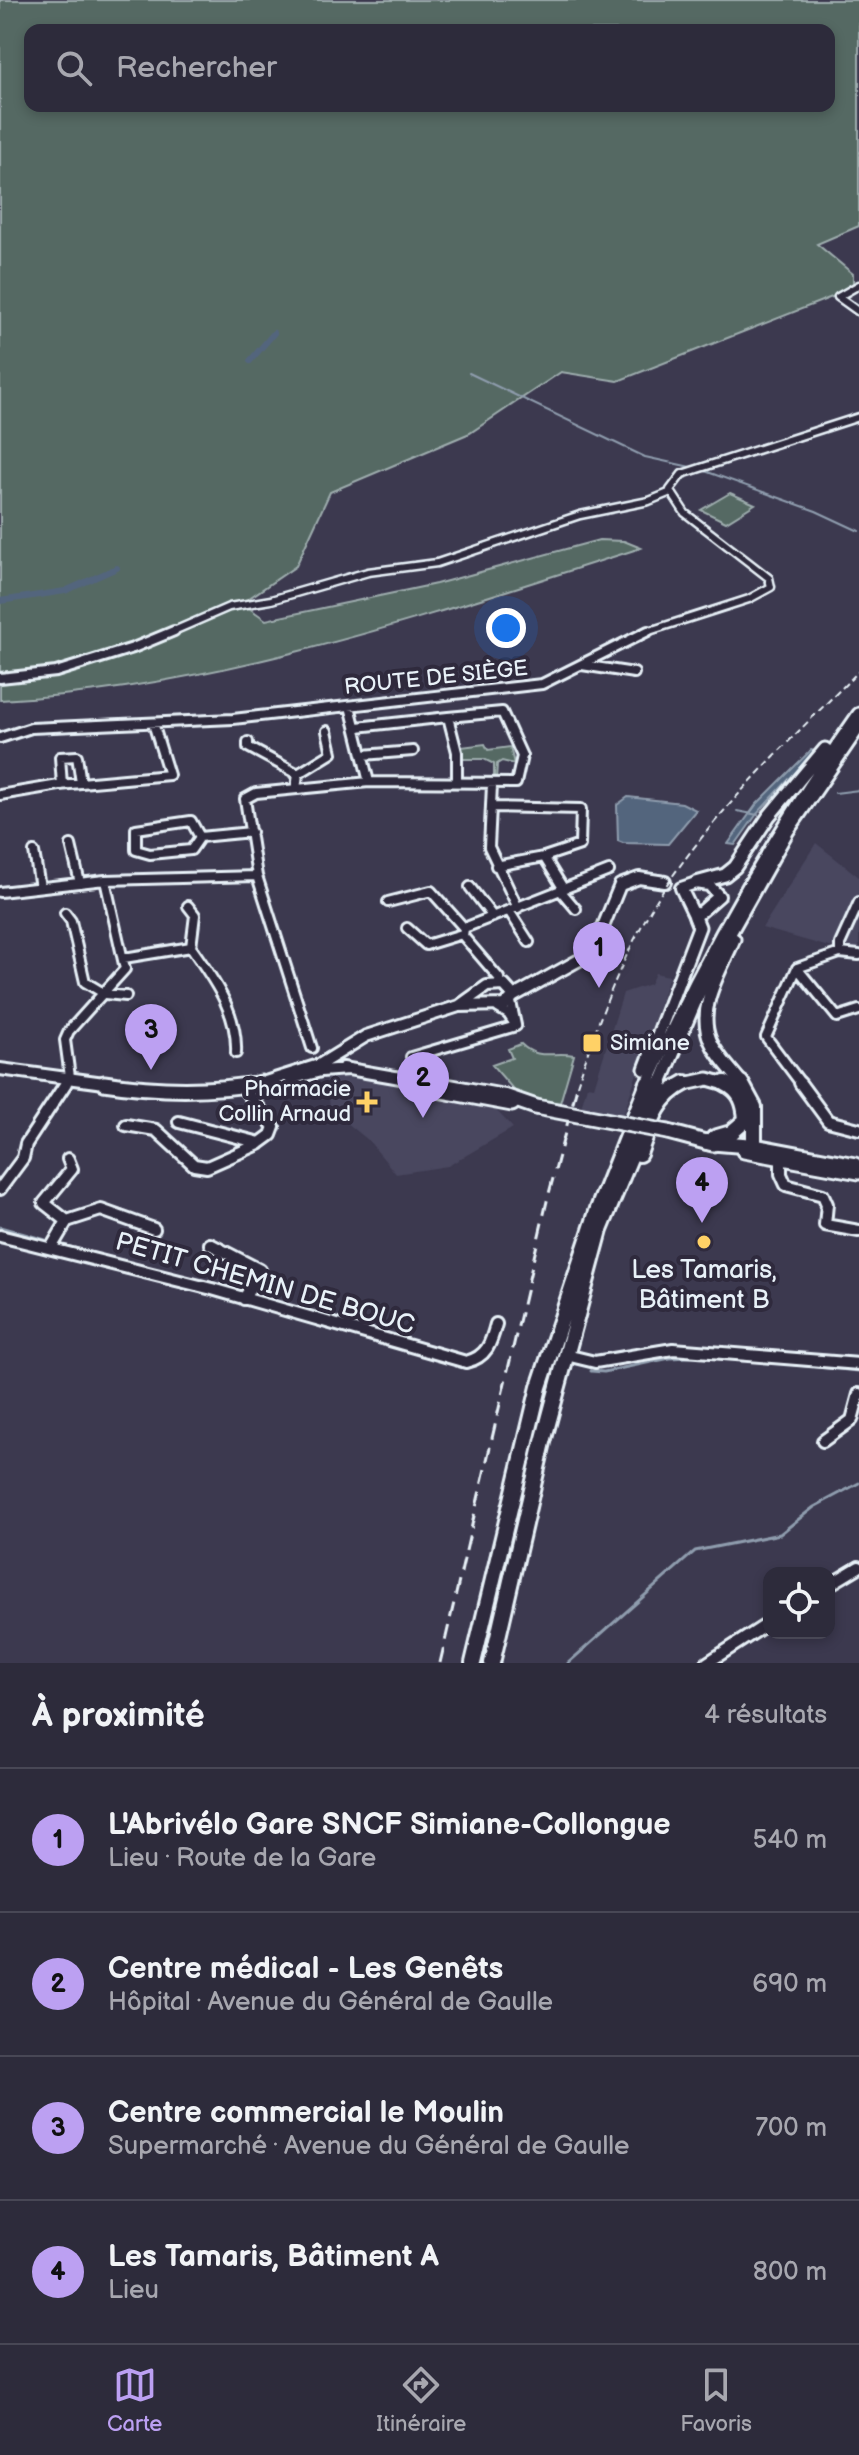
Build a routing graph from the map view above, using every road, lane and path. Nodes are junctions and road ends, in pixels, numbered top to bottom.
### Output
1 (859, 285) edge
2 (859, 312) edge
3 (859, 417) edge
4 (671, 492) junction
5 (582, 665) junction
6 (634, 673) dead end
7 (0, 678) edge
8 (350, 706) junction
9 (859, 712) edge
10 (448, 717) junction
11 (153, 723) junction
12 (357, 727) junction
13 (859, 727) edge
14 (327, 731) dead end
15 (0, 738) edge
16 (248, 742) dead end
17 (413, 751) dead end
18 (399, 752) junction
19 (363, 755) junction
20 (402, 763) dead end
21 (298, 774) junction
22 (369, 782) junction
23 (457, 782) junction
24 (81, 783) junction
25 (62, 785) junction
26 (492, 785) junction
27 (296, 789) junction
28 (0, 795) edge
29 (493, 807) junction
30 (251, 832) junction
31 (200, 837) junction
32 (71, 845) dead end
33 (34, 852) dead end
34 (544, 857) junction
35 (496, 866) junction
36 (609, 871) dead end
37 (257, 876) junction
38 (105, 880) junction
39 (80, 883) junction
40 (696, 883) junction
41 (673, 885) junction
42 (40, 887) junction
43 (470, 887) dead end
44 (561, 889) junction
45 (0, 892) edge
46 (749, 901) junction
47 (388, 902) dead end
48 (859, 902) edge
49 (188, 906) dead end
50 (576, 909) dead end
51 (514, 910) junction
52 (65, 913) dead end
53 (493, 917) junction
54 (695, 917) junction
55 (407, 928) dead end
56 (463, 931) junction
57 (529, 942) dead end
58 (191, 947) junction
59 (840, 953) junction
60 (859, 955) edge
61 (124, 958) junction
62 (797, 968) junction
63 (492, 970) junction
64 (484, 989) junction
65 (508, 992) junction
66 (105, 994) junction
67 (126, 996) dead end
68 (459, 1006) junction
69 (492, 1006) junction
70 (859, 1010) edge
71 (516, 1026) junction
72 (312, 1048) dead end
73 (236, 1053) dead end
74 (411, 1057) dead end
75 (328, 1066) junction
76 (0, 1072) edge
77 (397, 1079) junction
78 (67, 1083) junction
79 (446, 1086) junction
80 (242, 1090) junction
81 (476, 1097) junction
82 (507, 1097) junction
83 (536, 1107) junction
84 (179, 1122) dead end
85 (126, 1125) dead end
86 (859, 1129) edge
87 (710, 1140) junction
88 (260, 1143) junction
89 (754, 1146) junction
90 (779, 1155) junction
91 (68, 1159) dead end
92 (859, 1165) edge
93 (859, 1172) edge
94 (607, 1183) junction
95 (0, 1189) edge
96 (67, 1221) junction
97 (154, 1229) dead end
98 (859, 1231) edge
99 (0, 1236) edge
100 (54, 1244) junction
101 (210, 1244) dead end
102 (582, 1295) junction
103 (246, 1296) junction
104 (496, 1324) dead end
105 (566, 1355) junction
106 (859, 1364) edge
107 (859, 1394) edge
108 (823, 1441) dead end
109 (859, 1567) edge
110 (835, 1581) edge
111 (763, 1627) edge
112 (473, 1663) edge
113 (492, 1663) edge
114 (707, 1663) edge

1 - 2 street
3 - 4 street
4 - 5 street, ROUTE DE SIÈGE
4 - 7 street
5 - 6 street
5 - 8 street, ROUTE DE SIÈGE
8 - 11 street, ROUTE DE SIÈGE
8 - 12 street
9 - 40 highway
9 - 94 highway
10 - 12 street
10 - 23 street
10 - 26 street
11 - 15 street, ROUTE DE SIÈGE
11 - 24 street
12 - 19 street
13 - 46 highway
14 - 21 street
16 - 21 street
17 - 18 street
18 - 19 street
18 - 20 street
19 - 22 street
21 - 27 street
22 - 23 street
22 - 27 street
23 - 26 street
24 - 25 street
24 - 25 street
25 - 28 street
26 - 29 street
27 - 30 street
29 - 34 street
29 - 35 street
30 - 31 street
30 - 37 street
31 - 31 street
32 - 39 street
33 - 42 street
34 - 35 street
34 - 44 street
35 - 51 street
36 - 44 street
37 - 38 street
37 - 72 street
38 - 39 street
38 - 61 street
39 - 42 street
40 - 41 main road
40 - 54 main road
41 - 54 main road
41 - 65 main road
42 - 45 street
43 - 53 street
44 - 50 street
44 - 51 street
46 - 89 highway
46 - 102 highway
47 - 56 street
48 - 59 street
49 - 58 street
51 - 53 street
51 - 57 street
52 - 66 street
53 - 56 street
54 - 94 highway
55 - 56 street
56 - 63 street
58 - 61 street
58 - 73 street
59 - 60 street
59 - 62 street
61 - 66 street
62 - 70 street
62 - 86 street
63 - 64 street
63 - 65 street
64 - 65 main road
64 - 68 main road
64 - 69 main road
65 - 69 main road
65 - 71 street
66 - 67 street
66 - 78 street
68 - 69 main road
68 - 75 main road
69 - 71 street
71 - 74 street
75 - 77 main road
75 - 80 main road
75 - 80 main road
76 - 78 main road
76 - 78 main road
77 - 79 main road
77 - 81 main road
78 - 80 main road
78 - 95 street
79 - 81 main road
79 - 82 main road
80 - 88 street
81 - 82 street
81 - 83 main road
82 - 83 main road
83 - 87 main road, bridge
84 - 88 street
85 - 88 street
87 - 89 highway
87 - 90 main road
87 - 102 highway
89 - 90 main road
90 - 92 main road
90 - 93 main road
90 - 98 street
91 - 96 street
94 - 112 highway
96 - 97 street
96 - 100 street
99 - 100 street, PETIT CHEMIN DE BOUC
100 - 103 street, PETIT CHEMIN DE BOUC
101 - 103 street
102 - 105 highway
103 - 104 street, PETIT CHEMIN DE BOUC
105 - 106 street
105 - 113 highway
107 - 108 street
109 - 110 street
111 - 114 street

